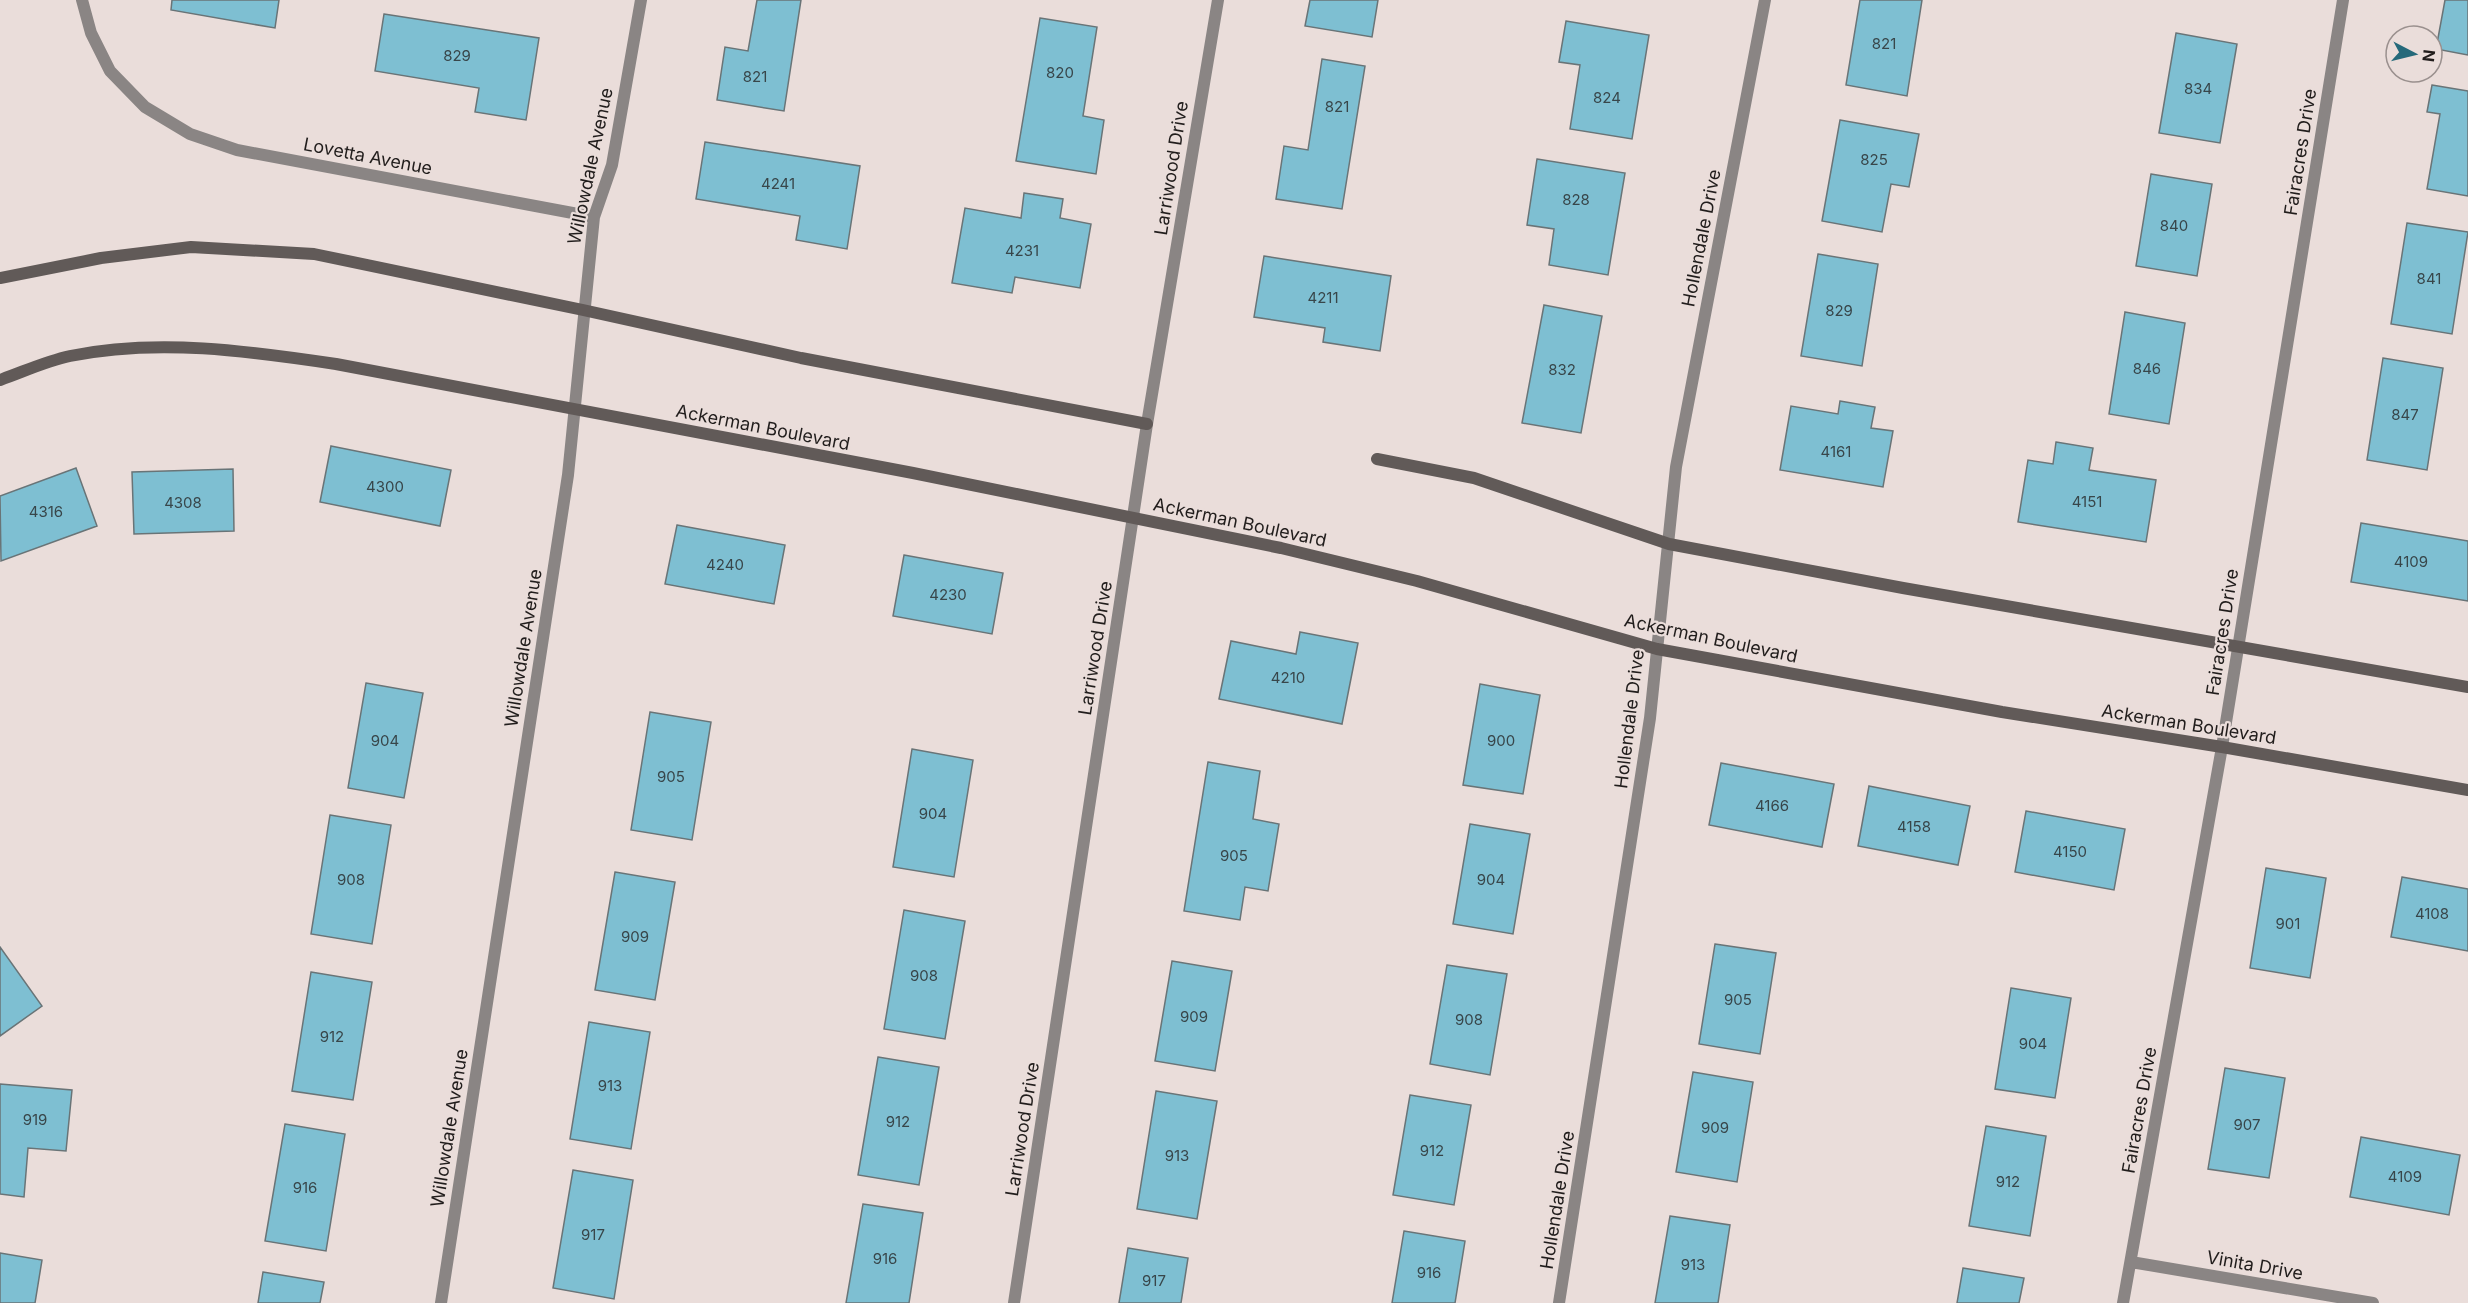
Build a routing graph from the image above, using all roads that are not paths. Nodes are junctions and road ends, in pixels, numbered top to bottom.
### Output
1 (82, 0) edge
2 (641, 0) edge
3 (1218, 0) edge
4 (1765, 0) edge
5 (2343, 0) edge
6 (594, 216) junction
7 (0, 278) edge
8 (583, 310) junction
9 (0, 380) edge
10 (576, 410) junction
11 (1147, 424) junction
12 (1377, 459) dead end
13 (1134, 517) junction
14 (1669, 544) junction
15 (2237, 646) junction
16 (1657, 649) junction
17 (2468, 687) edge
18 (2222, 747) junction
19 (2468, 790) edge
20 (2131, 1262) junction
21 (441, 1303) edge
22 (1014, 1303) edge
23 (1559, 1303) edge
24 (2123, 1303) edge
25 (2373, 1303) edge

1 - 6 street, Lovetta Avenue
2 - 6 street, Willowdale Avenue
3 - 11 street, Larriwood Drive
4 - 14 street, Hollendale Drive
5 - 15 street, Fairacres Drive
6 - 8 street, Willowdale Avenue
7 - 8 street
8 - 10 street, Willowdale Avenue
8 - 11 street
9 - 10 street, Ackerman Boulevard
10 - 13 street, Ackerman Boulevard
10 - 21 street, Willowdale Avenue
11 - 13 street, Larriwood Drive
12 - 14 street
13 - 16 street, Ackerman Boulevard
13 - 22 street, Larriwood Drive
14 - 15 street
14 - 16 street, Hollendale Drive
15 - 17 street
15 - 18 street, Fairacres Drive
16 - 18 street, Ackerman Boulevard
16 - 23 street, Hollendale Drive
18 - 19 street, Ackerman Boulevard
18 - 20 street, Fairacres Drive
20 - 24 street, Fairacres Drive
20 - 25 street, Vinita Drive

